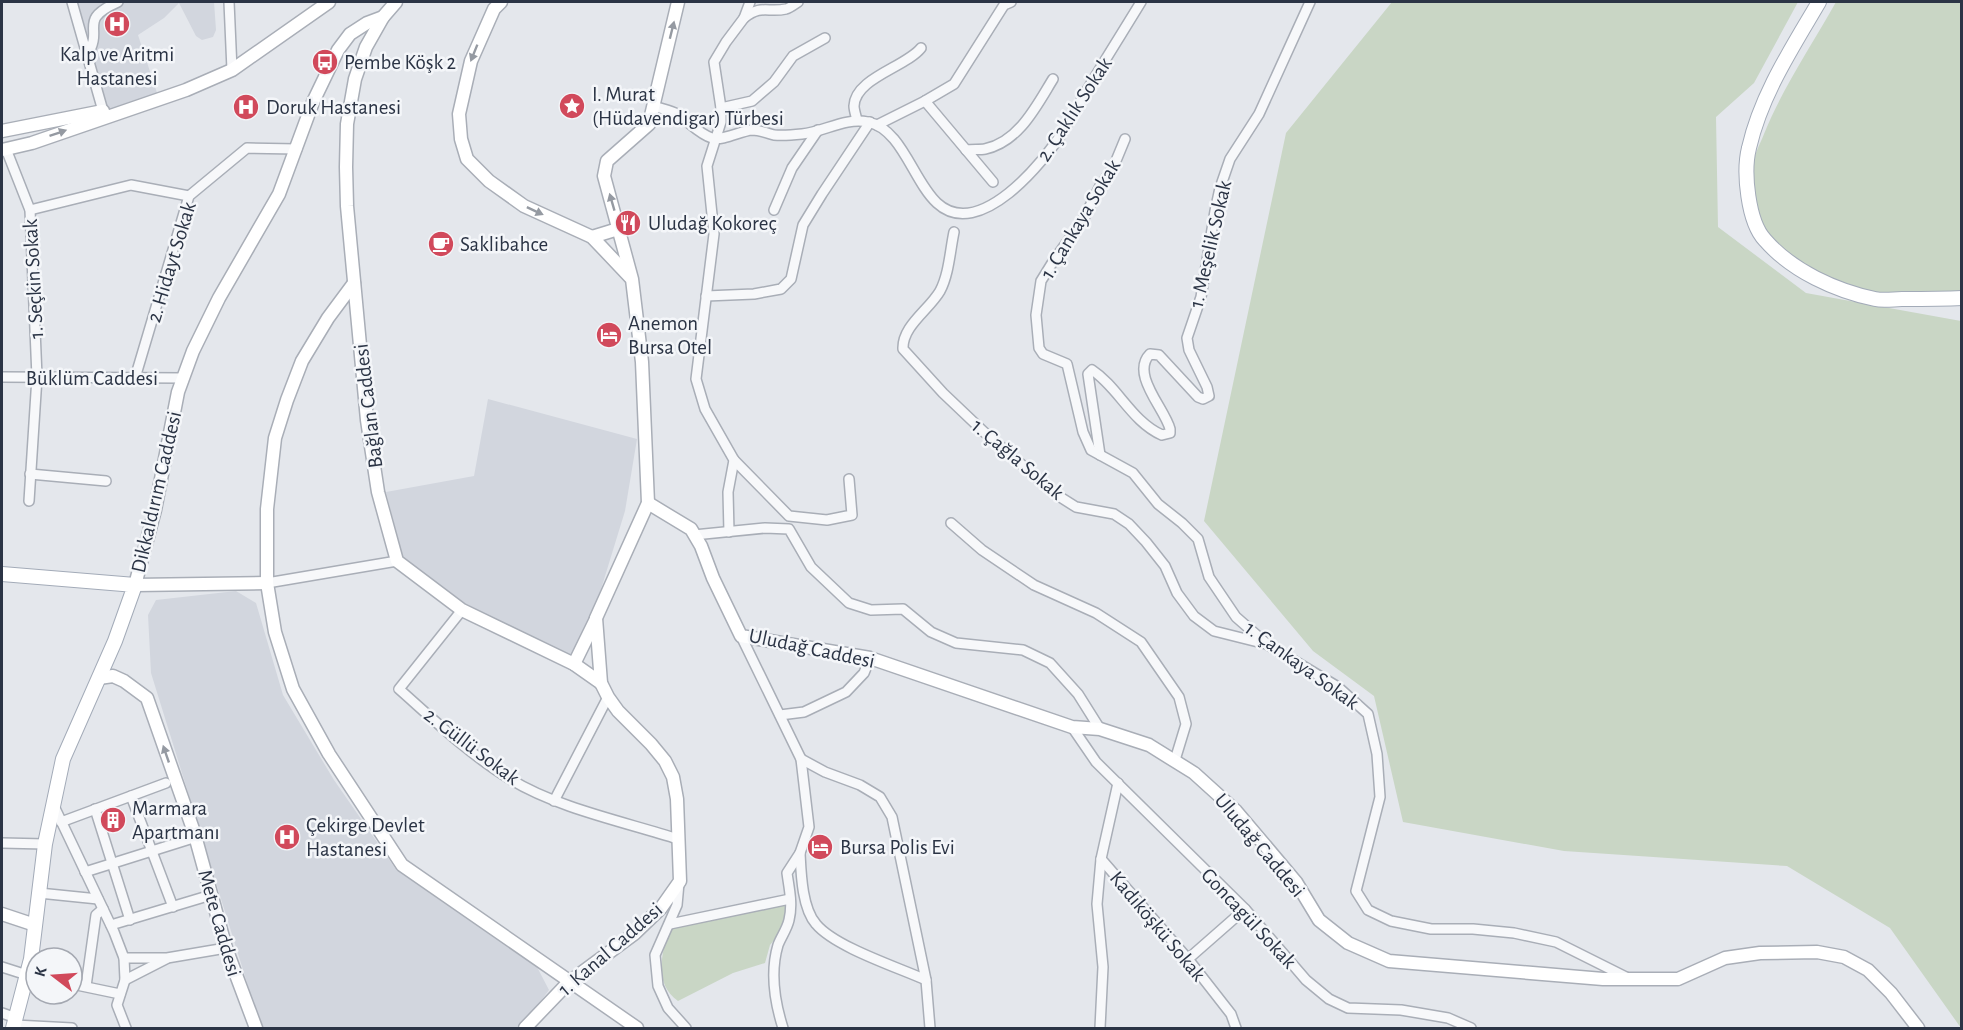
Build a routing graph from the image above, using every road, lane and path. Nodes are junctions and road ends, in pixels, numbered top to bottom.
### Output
1 (72, 2) edge
2 (118, 2) edge
3 (229, 2) edge
4 (329, 2) edge
5 (396, 2) edge
6 (501, 2) edge
7 (678, 2) edge
8 (750, 2) edge
9 (798, 2) edge
10 (1141, 2) edge
11 (1310, 2) edge
12 (1819, 2) edge
13 (1007, 3) edge
14 (383, 17) junction
15 (744, 18) junction
16 (825, 38) dead end
17 (921, 48) dead end
18 (87, 54) junction
19 (231, 70) junction
20 (1053, 79) dead end
21 (925, 101) junction
22 (140, 105) junction
23 (653, 106) junction
24 (721, 108) junction
25 (103, 111) junction
26 (857, 120) junction
27 (873, 123) junction
28 (818, 130) junction
29 (2, 131) edge
30 (714, 139) junction
31 (1125, 139) dead end
32 (4, 149) edge
33 (297, 149) junction
34 (966, 150) junction
35 (993, 182) dead end
36 (189, 196) junction
37 (30, 210) junction
38 (774, 210) dead end
39 (618, 229) junction
40 (954, 232) dead end
41 (591, 237) junction
42 (632, 279) junction
43 (354, 284) junction
44 (706, 296) junction
45 (1962, 298) edge
46 (2, 377) edge
47 (37, 377) junction
48 (135, 378) junction
49 (183, 378) junction
50 (1100, 455) junction
51 (734, 460) junction
52 (30, 474) junction
53 (849, 479) dead end
54 (106, 481) dead end
55 (29, 501) dead end
56 (648, 503) junction
57 (789, 516) junction
58 (951, 523) dead end
59 (789, 529) junction
60 (729, 532) junction
61 (694, 535) junction
62 (397, 561) junction
63 (2, 574) edge
64 (267, 583) junction
65 (135, 585) junction
66 (462, 610) junction
67 (596, 618) junction
68 (741, 636) junction
69 (1268, 645) junction
70 (870, 658) junction
71 (574, 664) junction
72 (99, 678) junction
73 (601, 683) junction
74 (608, 698) junction
75 (780, 715) junction
76 (1072, 727) junction
77 (1100, 729) junction
78 (801, 759) junction
79 (1174, 760) junction
80 (166, 783) dead end
81 (1118, 783) junction
82 (131, 796) junction
83 (554, 801) junction
84 (53, 804) junction
85 (95, 809) junction
86 (61, 822) junction
87 (190, 839) dead end
88 (678, 839) junction
89 (2, 843) edge
90 (45, 844) junction
91 (153, 851) junction
92 (800, 853) junction
93 (1101, 859) junction
94 (112, 864) junction
95 (85, 872) junction
96 (680, 881) junction
97 (39, 893) junction
98 (211, 895) junction
99 (98, 899) junction
100 (790, 899) junction
101 (173, 907) junction
102 (103, 909) junction
103 (1245, 909) junction
104 (2, 914) edge
105 (130, 920) junction
106 (670, 924) junction
107 (35, 925) junction
108 (111, 925) junction
109 (33, 946) edge
110 (226, 948) junction
111 (124, 958) junction
112 (167, 958) junction
113 (1188, 959) junction
114 (2, 967) edge
115 (24, 976) edge
116 (1629, 979) junction
117 (125, 980) junction
118 (926, 980) junction
119 (569, 982) junction
120 (86, 986) joint
121 (120, 994) junction
122 (24, 996) edge
123 (2, 1013) edge
124 (15, 1024) edge
125 (72, 1029) edge
126 (126, 1029) edge
127 (256, 1029) edge
128 (525, 1029) edge
129 (637, 1029) edge
130 (687, 1029) edge
131 (783, 1029) edge
132 (930, 1029) edge
133 (1100, 1029) edge
134 (1236, 1029) edge
135 (1471, 1029) edge
136 (1918, 1029) edge

1 - 18 street
2 - 18 street
3 - 19 street
4 - 19 main road
5 - 14 main road, Dikkaldırım Caddesi
6 -> 41 main road
23 -> 7 main road
8 - 15 street
9 - 15 street
10 - 27 street, 2. Çaklık Sokak
11 - 50 street, 1. Meşelik Sokak
12 - 45 main road
13 - 21 street
14 - 33 main road, Dikkaldırım Caddesi
14 - 43 main road, Bağlan Caddesi
15 - 24 street
16 - 24 street
17 - 26 street
18 - 25 street
19 - 22 main road
20 - 34 street
21 - 27 street
21 - 34 street
22 - 25 main road
32 -> 22 main road
23 - 30 street
39 -> 23 main road
24 - 30 street
25 - 29 main road
26 - 27 street
26 - 28 street
27 - 44 street
28 - 30 street
28 - 38 street
30 - 44 street
31 - 50 street, 1. Çankaya Sokak
32 - 37 street, 1. Seçkin Sokak
33 - 36 street, 2. Hidayt Sokak
33 - 49 main road, Dikkaldırım Caddesi
34 - 35 street
36 - 37 street
36 - 48 street, 2. Hidayt Sokak
37 - 47 street, 1. Seçkin Sokak
39 - 41 main road
39 - 42 main road
40 - 69 street, 1. Çağla Sokak
41 - 42 main road
42 - 56 main road
43 - 62 main road, Bağlan Caddesi
43 - 64 main road
44 - 51 street
46 - 47 street, Büklüm Caddesi
47 - 48 street, Büklüm Caddesi
47 - 52 street, 1. Seçkin Sokak
48 - 49 street, Büklüm Caddesi
49 - 65 main road, Dikkaldırım Caddesi
50 - 69 street, 1. Çankaya Sokak
51 - 57 street
51 - 60 street
52 - 54 street
52 - 55 street, 1. Seçkin Sokak
53 - 57 street
56 - 61 main road, Uludağ Caddesi
56 - 67 main road
57 - 59 street
58 - 79 street
59 - 60 street
59 - 77 street
60 - 61 street
61 - 68 main road, Uludağ Caddesi
62 - 64 street
62 - 66 main road
63 - 65 main road
64 - 65 main road
64 - 119 main road
65 - 72 main road, Dikkaldırım Caddesi
66 - 71 main road
66 - 83 street, 2. Güllü Sokak
67 - 71 main road
67 - 73 main road
68 - 70 main road, Uludağ Caddesi
68 - 75 street
69 - 116 street, 1. Çankaya Sokak
70 - 75 street
70 - 76 main road, Uludağ Caddesi
71 - 73 main road
72 - 84 main road, Dikkaldırım Caddesi
98 -> 72 main road, Mete Caddesi
73 - 74 main road
74 - 83 street
74 - 88 main road
75 - 78 street
76 - 77 main road, Uludağ Caddesi
76 - 81 street, Goncagül Sokak
77 - 79 main road, Uludağ Caddesi
78 - 92 street
78 - 118 street
79 - 116 main road, Uludağ Caddesi
80 - 82 street
81 - 93 street, Kadıköşkü Sokak
81 - 103 street, Goncagül Sokak
82 - 85 street
82 - 91 street
83 - 88 street, 2. Güllü Sokak
84 - 86 street
84 - 90 main road, Dikkaldırım Caddesi
85 - 86 street
85 - 94 street
86 - 95 street
87 - 91 street
88 - 96 main road
89 - 90 street
90 - 97 main road, Dikkaldırım Caddesi
91 - 94 street
91 - 101 street
92 - 100 street
92 - 118 street
93 - 113 street, Kadıköşkü Sokak
93 - 133 street
94 - 95 street
94 - 105 street
95 - 99 street
96 - 106 street
96 - 119 main road, 1. Kanal Caddesi
97 - 99 street
97 - 107 main road, Dikkaldırım Caddesi
98 - 101 street
98 - 110 main road, Mete Caddesi
99 - 102 street
100 - 106 street
100 - 131 street
101 - 105 street
102 - 108 street
102 - 120 street
103 - 113 street
103 - 135 street, Goncagül Sokak
104 - 107 main road
105 - 108 street
106 - 130 street
107 - 109 main road, Dikkaldırım Caddesi
108 - 111 street
110 - 112 street
110 - 127 main road, Mete Caddesi
111 - 112 street
111 - 117 street
112 - 117 street
113 - 134 street, Kadıköşkü Sokak
114 - 115 street
116 - 136 main road, Uludağ Caddesi
117 - 121 street
118 - 132 street
119 - 128 main road, 1. Kanal Caddesi
119 - 129 main road
120 - 121 street
121 - 126 street
122 - 124 main road, Dikkaldırım Caddesi
123 - 124 street
124 - 125 street

